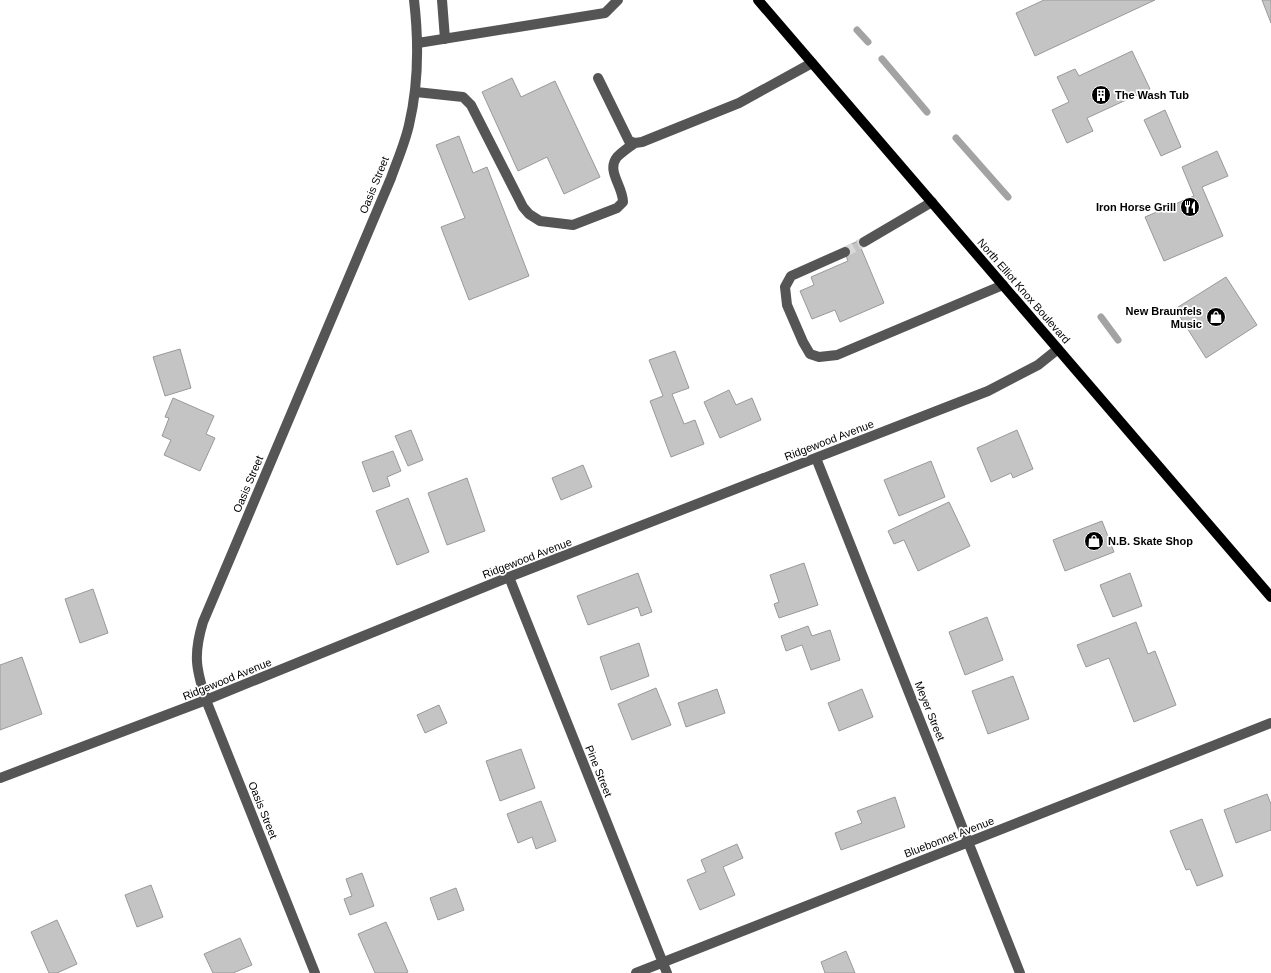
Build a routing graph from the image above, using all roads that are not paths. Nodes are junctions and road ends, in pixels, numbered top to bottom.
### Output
1 (414, 0) edge
2 (442, 0) edge
3 (618, 0) edge
4 (758, 0) edge
5 (445, 39) junction
6 (418, 43) junction
7 (812, 63) junction
8 (598, 78) dead end
9 (416, 92) junction
10 (635, 143) junction
11 (932, 202) junction
12 (864, 242) tunnel mouth
13 (845, 252) tunnel mouth
14 (1003, 285) junction
15 (1058, 349) junction
16 (816, 458) junction
17 (509, 577) junction
18 (1271, 597) edge
19 (206, 700) junction
20 (1271, 723) edge
21 (0, 778) edge
22 (969, 843) junction
23 (663, 962) junction
24 (315, 973) edge
25 (636, 973) edge
26 (667, 973) edge
27 (1020, 973) edge

1 - 6 street, Oasis Street
2 - 5 street
3 - 5 street
4 - 7 main road, North Elliot Knox Boulevard
5 - 6 street
6 - 9 street, Oasis Street
7 - 10 street
7 - 11 main road, North Elliot Knox Boulevard
8 - 10 street
9 - 10 street
9 - 19 street, Oasis Street
11 - 12 street
11 - 14 main road, North Elliot Knox Boulevard
13 - 14 street
14 - 15 main road, North Elliot Knox Boulevard
15 - 16 street, Ridgewood Avenue
15 - 18 main road, North Elliot Knox Boulevard
16 - 17 street, Ridgewood Avenue
16 - 22 street, Meyer Street
17 - 19 street, Ridgewood Avenue
17 - 23 street, Pine Street
19 - 21 street, Ridgewood Avenue
19 - 24 street, Oasis Street
20 - 22 street, Bluebonnet Avenue
22 - 23 street, Bluebonnet Avenue
22 - 27 street, Meyer Street
23 - 25 street, Bluebonnet Avenue
23 - 26 street, Pine Street

